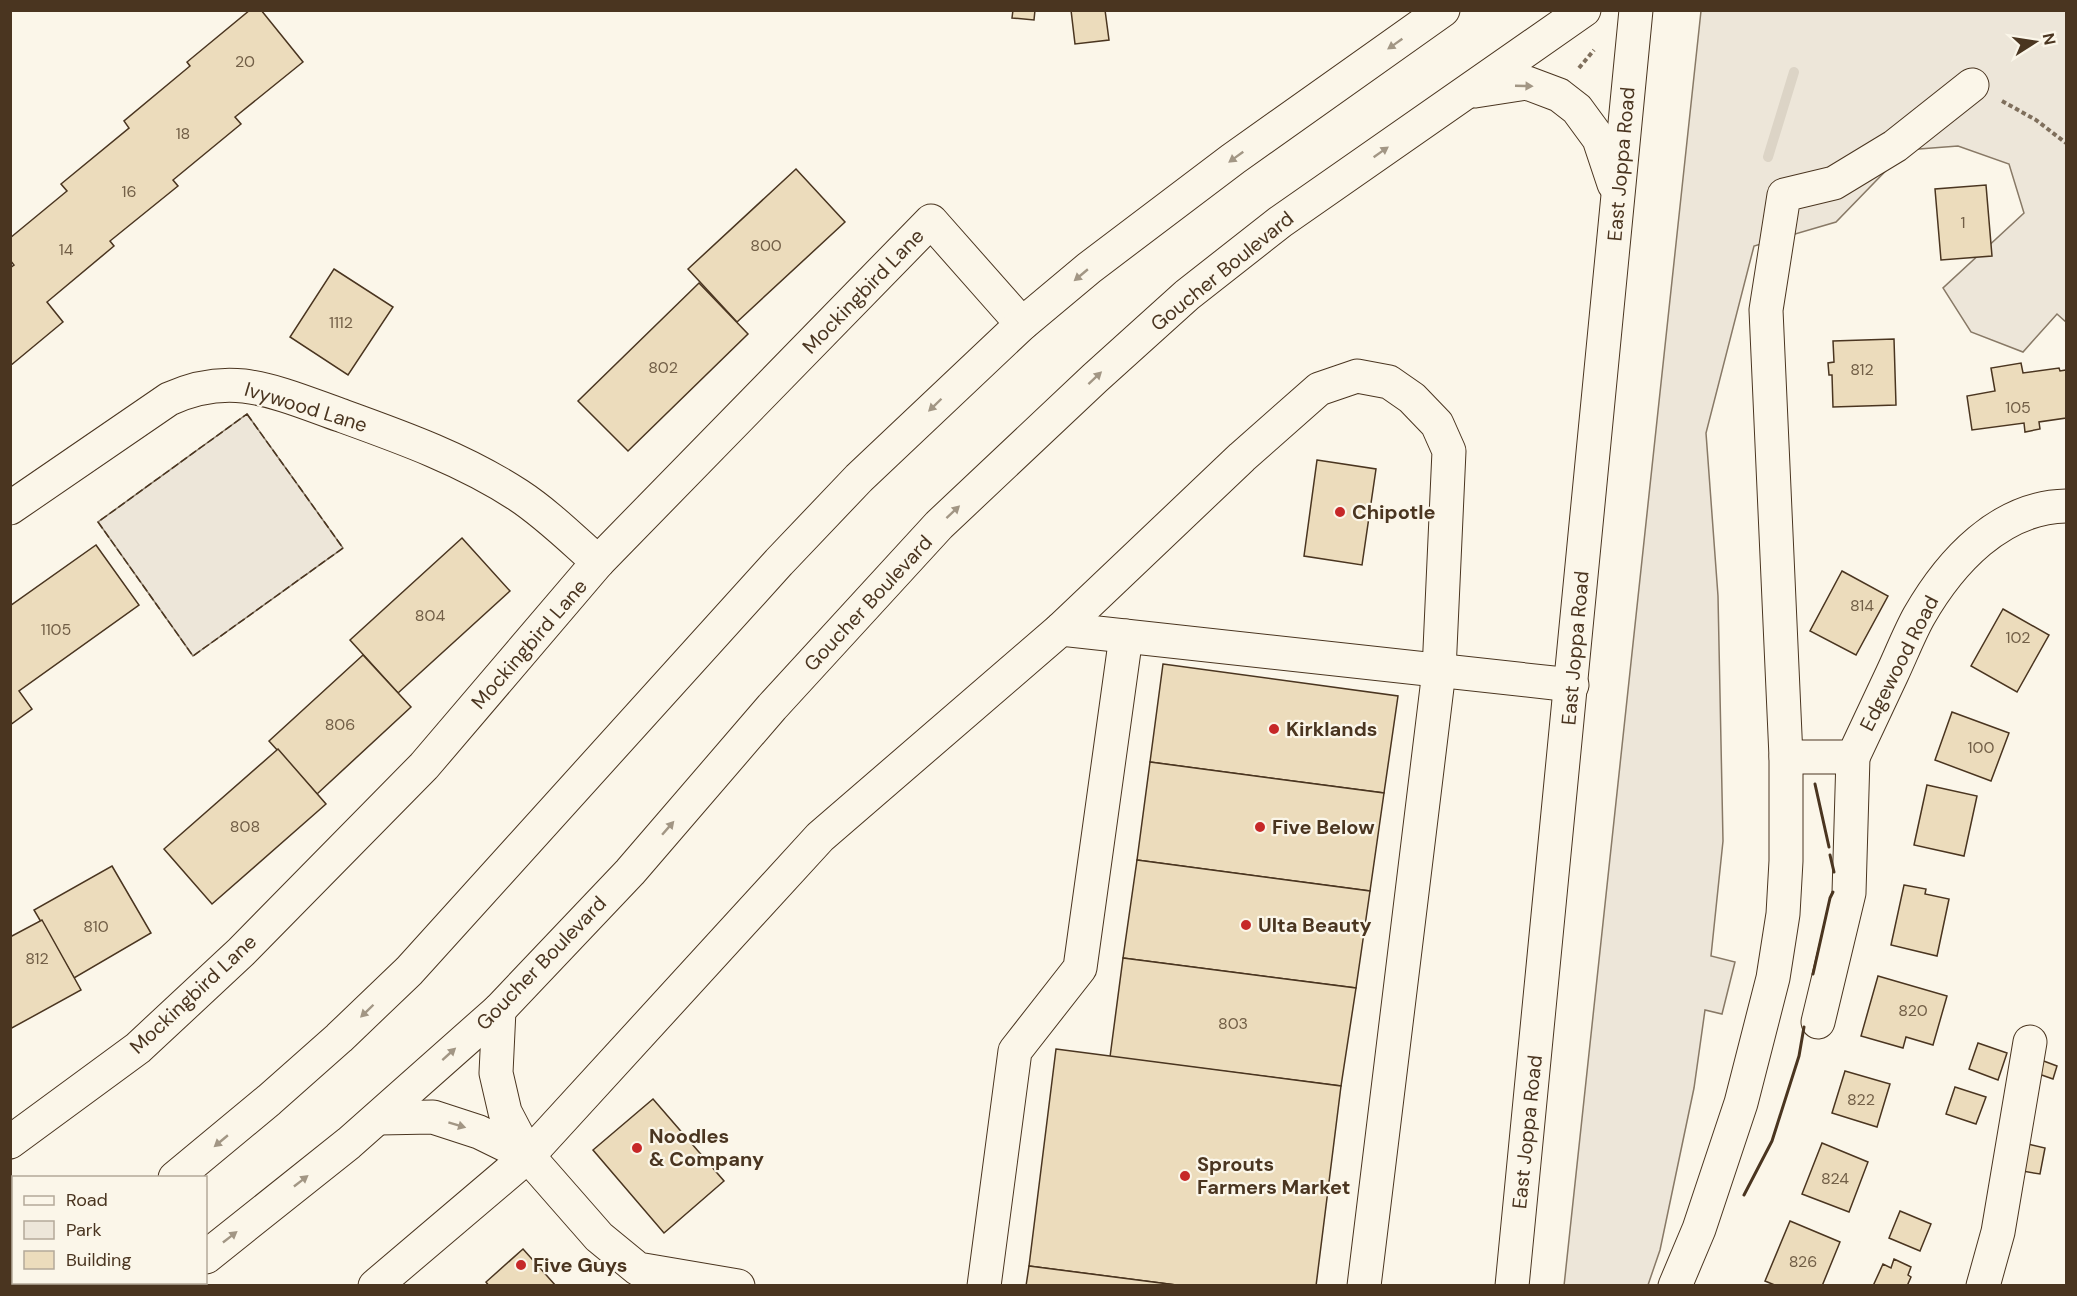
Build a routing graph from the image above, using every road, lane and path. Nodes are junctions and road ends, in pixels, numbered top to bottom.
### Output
1 (1443, 10) edge
2 (1584, 10) edge
3 (1636, 10) edge
4 (1594, 50) dead end
5 (1576, 72) dead end
6 (1972, 85) joint
7 (1467, 92) junction
8 (2067, 143) edge
9 (1618, 196) junction
10 (1022, 324) junction
11 (2067, 506) edge
12 (10, 508) edge
13 (598, 562) junction
14 (1061, 629) junction
15 (1126, 636) junction
16 (1439, 671) junction
17 (1572, 685) junction
18 (1786, 757) junction
19 (1853, 757) junction
20 (498, 1010) junction
21 (1818, 1022) dead end
22 (2030, 1042) dead end
23 (378, 1118) junction
24 (10, 1142) edge
25 (528, 1156) junction
26 (177, 1176) edge
27 (207, 1256) edge
28 (701, 1283) edge
29 (375, 1286) edge
30 (738, 1286) edge
31 (984, 1286) edge
32 (1364, 1286) edge
33 (1512, 1286) edge
34 (1675, 1286) edge
35 (1983, 1286) edge

1 -> 10 main road
2 - 7 main road, Goucher Boulevard
3 - 9 main road, East Joppa Road
4 - 5 path
6 - 8 path
6 - 18 main road
7 -> 9 main road
20 -> 7 main road, Goucher Boulevard
9 - 17 main road, East Joppa Road
10 - 13 main road, Mockingbird Lane
10 -> 26 main road
11 - 19 main road, Edgewood Road
12 - 13 main road, Ivywood Lane
13 - 24 main road, Mockingbird Lane
14 - 15 main road
14 - 16 main road
14 - 25 main road
15 - 16 main road
15 - 31 main road
16 - 17 main road
16 - 32 main road
17 - 33 main road, East Joppa Road
18 - 19 main road
18 - 34 main road
19 - 21 main road
23 -> 20 main road, Goucher Boulevard
20 - 25 main road
22 - 35 main road
23 -> 25 main road
27 -> 23 main road, Goucher Boulevard
25 - 28 main road
25 - 29 main road
28 - 30 main road

